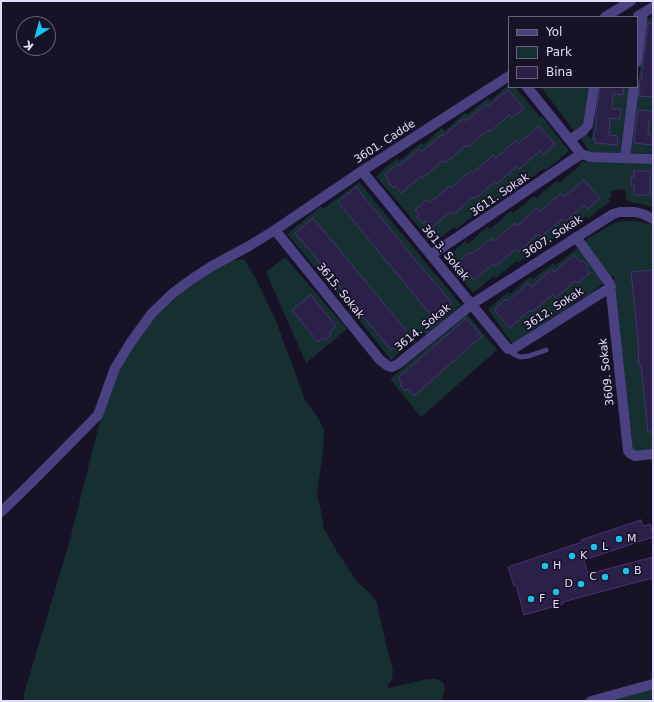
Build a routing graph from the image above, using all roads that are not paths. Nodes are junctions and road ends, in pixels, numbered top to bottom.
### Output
1 (631, 1) edge
2 (653, 7) edge
3 (640, 15) edge
4 (607, 16) edge
5 (638, 46) edge
6 (508, 77) edge
7 (528, 88) edge
8 (594, 88) edge
9 (634, 88) edge
10 (570, 140) junction
11 (581, 154) junction
12 (625, 158) junction
13 (653, 159) edge
14 (362, 171) junction
15 (653, 219) edge
16 (275, 230) junction
17 (576, 237) junction
18 (431, 255) junction
19 (611, 287) junction
20 (472, 304) junction
21 (509, 349) junction
22 (546, 350) dead end
23 (388, 366) joint
24 (653, 454) edge
25 (1, 512) edge
26 (653, 684) edge
27 (591, 701) edge

1 - 4 street
2 - 3 street
3 - 5 street
6 - 14 street, 3601. Cadde
7 - 10 street
8 - 10 street
9 - 12 street
10 - 11 street
11 - 12 street
11 - 18 street, 3611. Sokak
12 - 13 street
14 - 16 street, 3601. Cadde
14 - 18 street, 3613. Sokak
15 - 17 street, 3607. Sokak
16 - 23 street, 3615. Sokak
16 - 25 street, 3601. Cadde
17 - 19 street
17 - 20 street, 3607. Sokak
18 - 20 street, 3613. Sokak
19 - 21 street, 3612. Sokak
19 - 24 street, 3609. Sokak
20 - 21 street, 3613. Sokak
20 - 23 street, 3614. Sokak
21 - 22 lane
26 - 27 street

